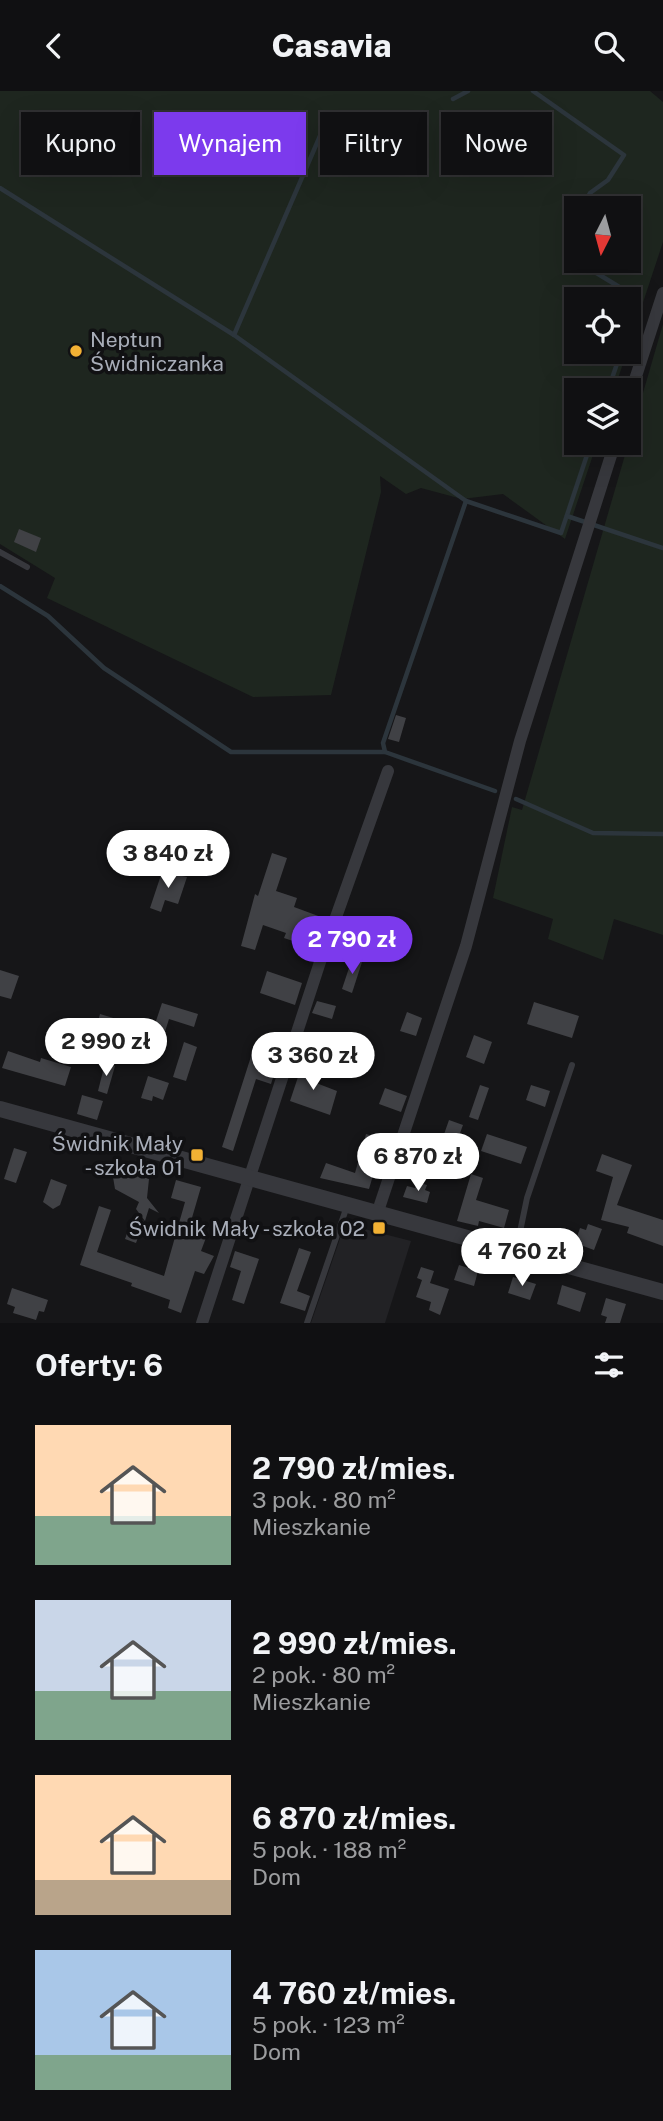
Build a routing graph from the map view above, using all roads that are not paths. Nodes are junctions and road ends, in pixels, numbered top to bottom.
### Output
1 (663, 293) edge
2 (635, 378) edge
3 (611, 455) edge
4 (0, 552) edge
5 (27, 567) dead end
6 (388, 771) dead end
7 (572, 1065) dead end
8 (0, 1109) edge
9 (251, 1179) junction
10 (347, 1206) junction
11 (377, 1214) junction
12 (516, 1252) junction
13 (663, 1292) edge
14 (202, 1323) edge
15 (307, 1323) edge

1 - 2 street
3 - 11 street
4 - 5 lane
6 - 9 street
7 - 12 lane
8 - 9 street
9 - 10 street
9 - 14 street
10 - 11 street
10 - 15 lane
11 - 12 street
12 - 13 street

